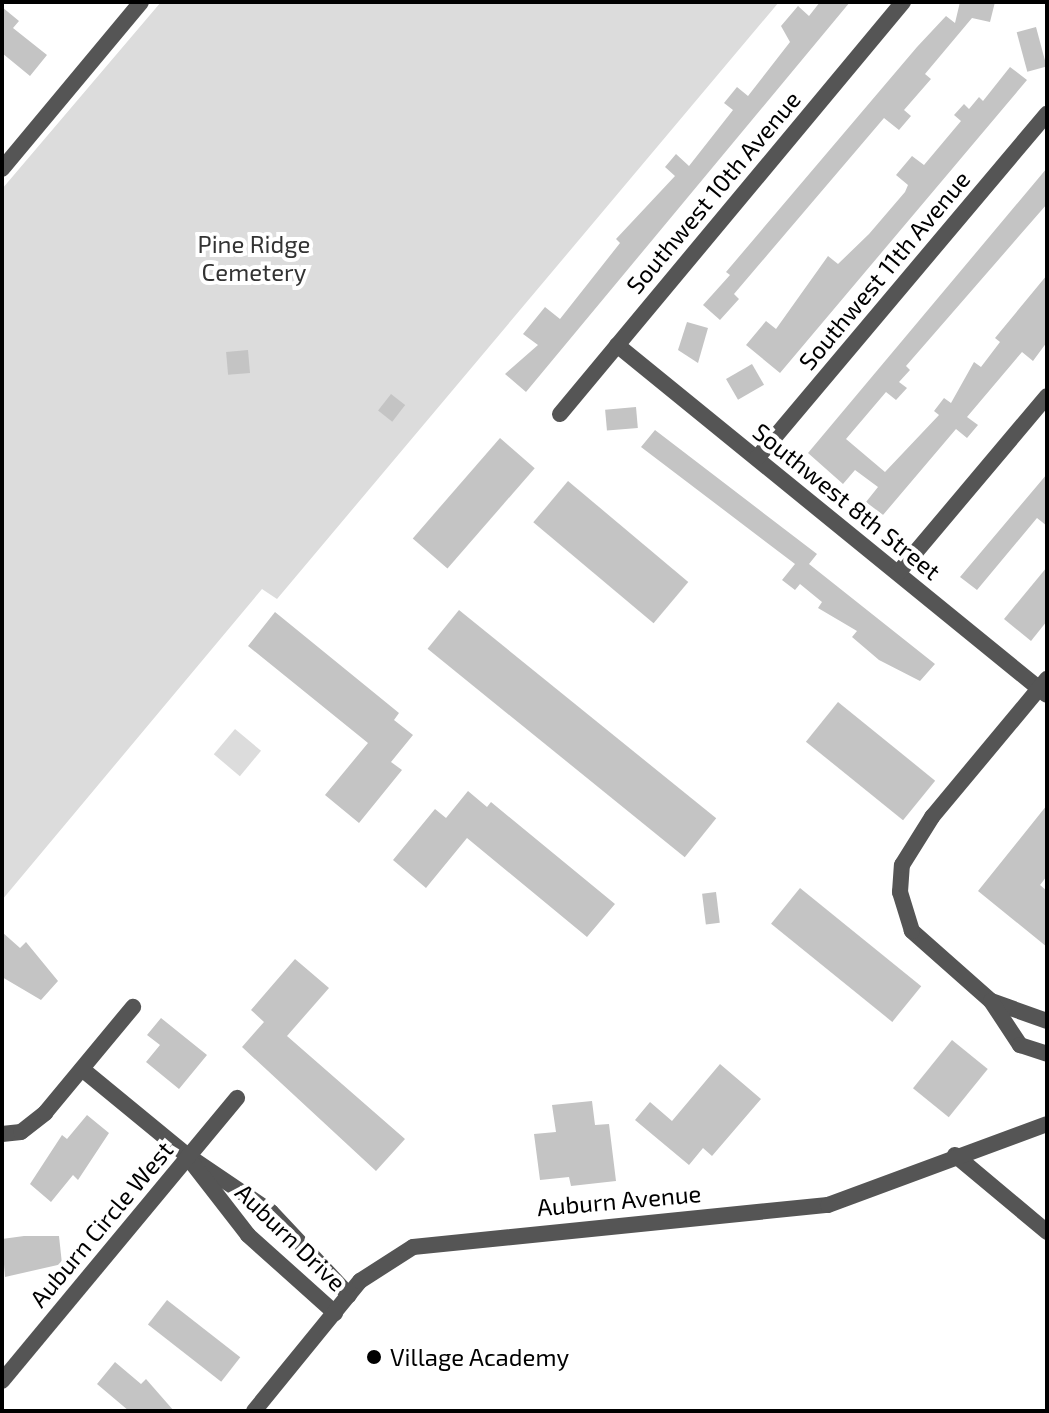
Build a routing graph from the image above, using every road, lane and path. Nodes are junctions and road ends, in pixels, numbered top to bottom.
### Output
1 (141, 2) edge
2 (903, 2) edge
3 (1047, 114) edge
4 (2, 169) edge
5 (617, 345) junction
6 (1047, 396) edge
7 (560, 414) dead end
8 (757, 458) junction
9 (898, 573) junction
10 (1044, 688) edge
11 (991, 1001) junction
12 (133, 1007) dead end
13 (1047, 1021) edge
14 (1047, 1054) edge
15 (82, 1069) junction
16 (237, 1098) dead end
17 (1047, 1124) edge
18 (2, 1134) edge
19 (955, 1155) junction
20 (188, 1156) junction
21 (1047, 1232) edge
22 (349, 1295) junction
23 (335, 1313) junction
24 (2, 1381) edge
25 (254, 1411) edge

1 - 4 street
2 - 5 street, Southwest 10th Avenue
3 - 8 street, Southwest 11th Avenue
5 - 7 street, Southwest 10th Avenue
5 - 8 street, Southwest 8th Street
6 - 9 street
8 - 9 street, Southwest 8th Street
9 - 10 street, Southwest 8th Street
10 - 11 street
11 - 13 street
11 - 14 street
12 - 15 street
15 - 18 street
15 - 20 street, Auburn Drive
16 - 20 street, Auburn Circle West
17 - 19 street, Auburn Avenue
19 - 21 street
19 - 22 street, Auburn Avenue
20 - 22 street, Auburn Drive
20 - 23 street, Auburn Drive
20 - 24 street, Auburn Circle West
22 - 23 street, Auburn Avenue
23 - 25 street, Auburn Avenue

